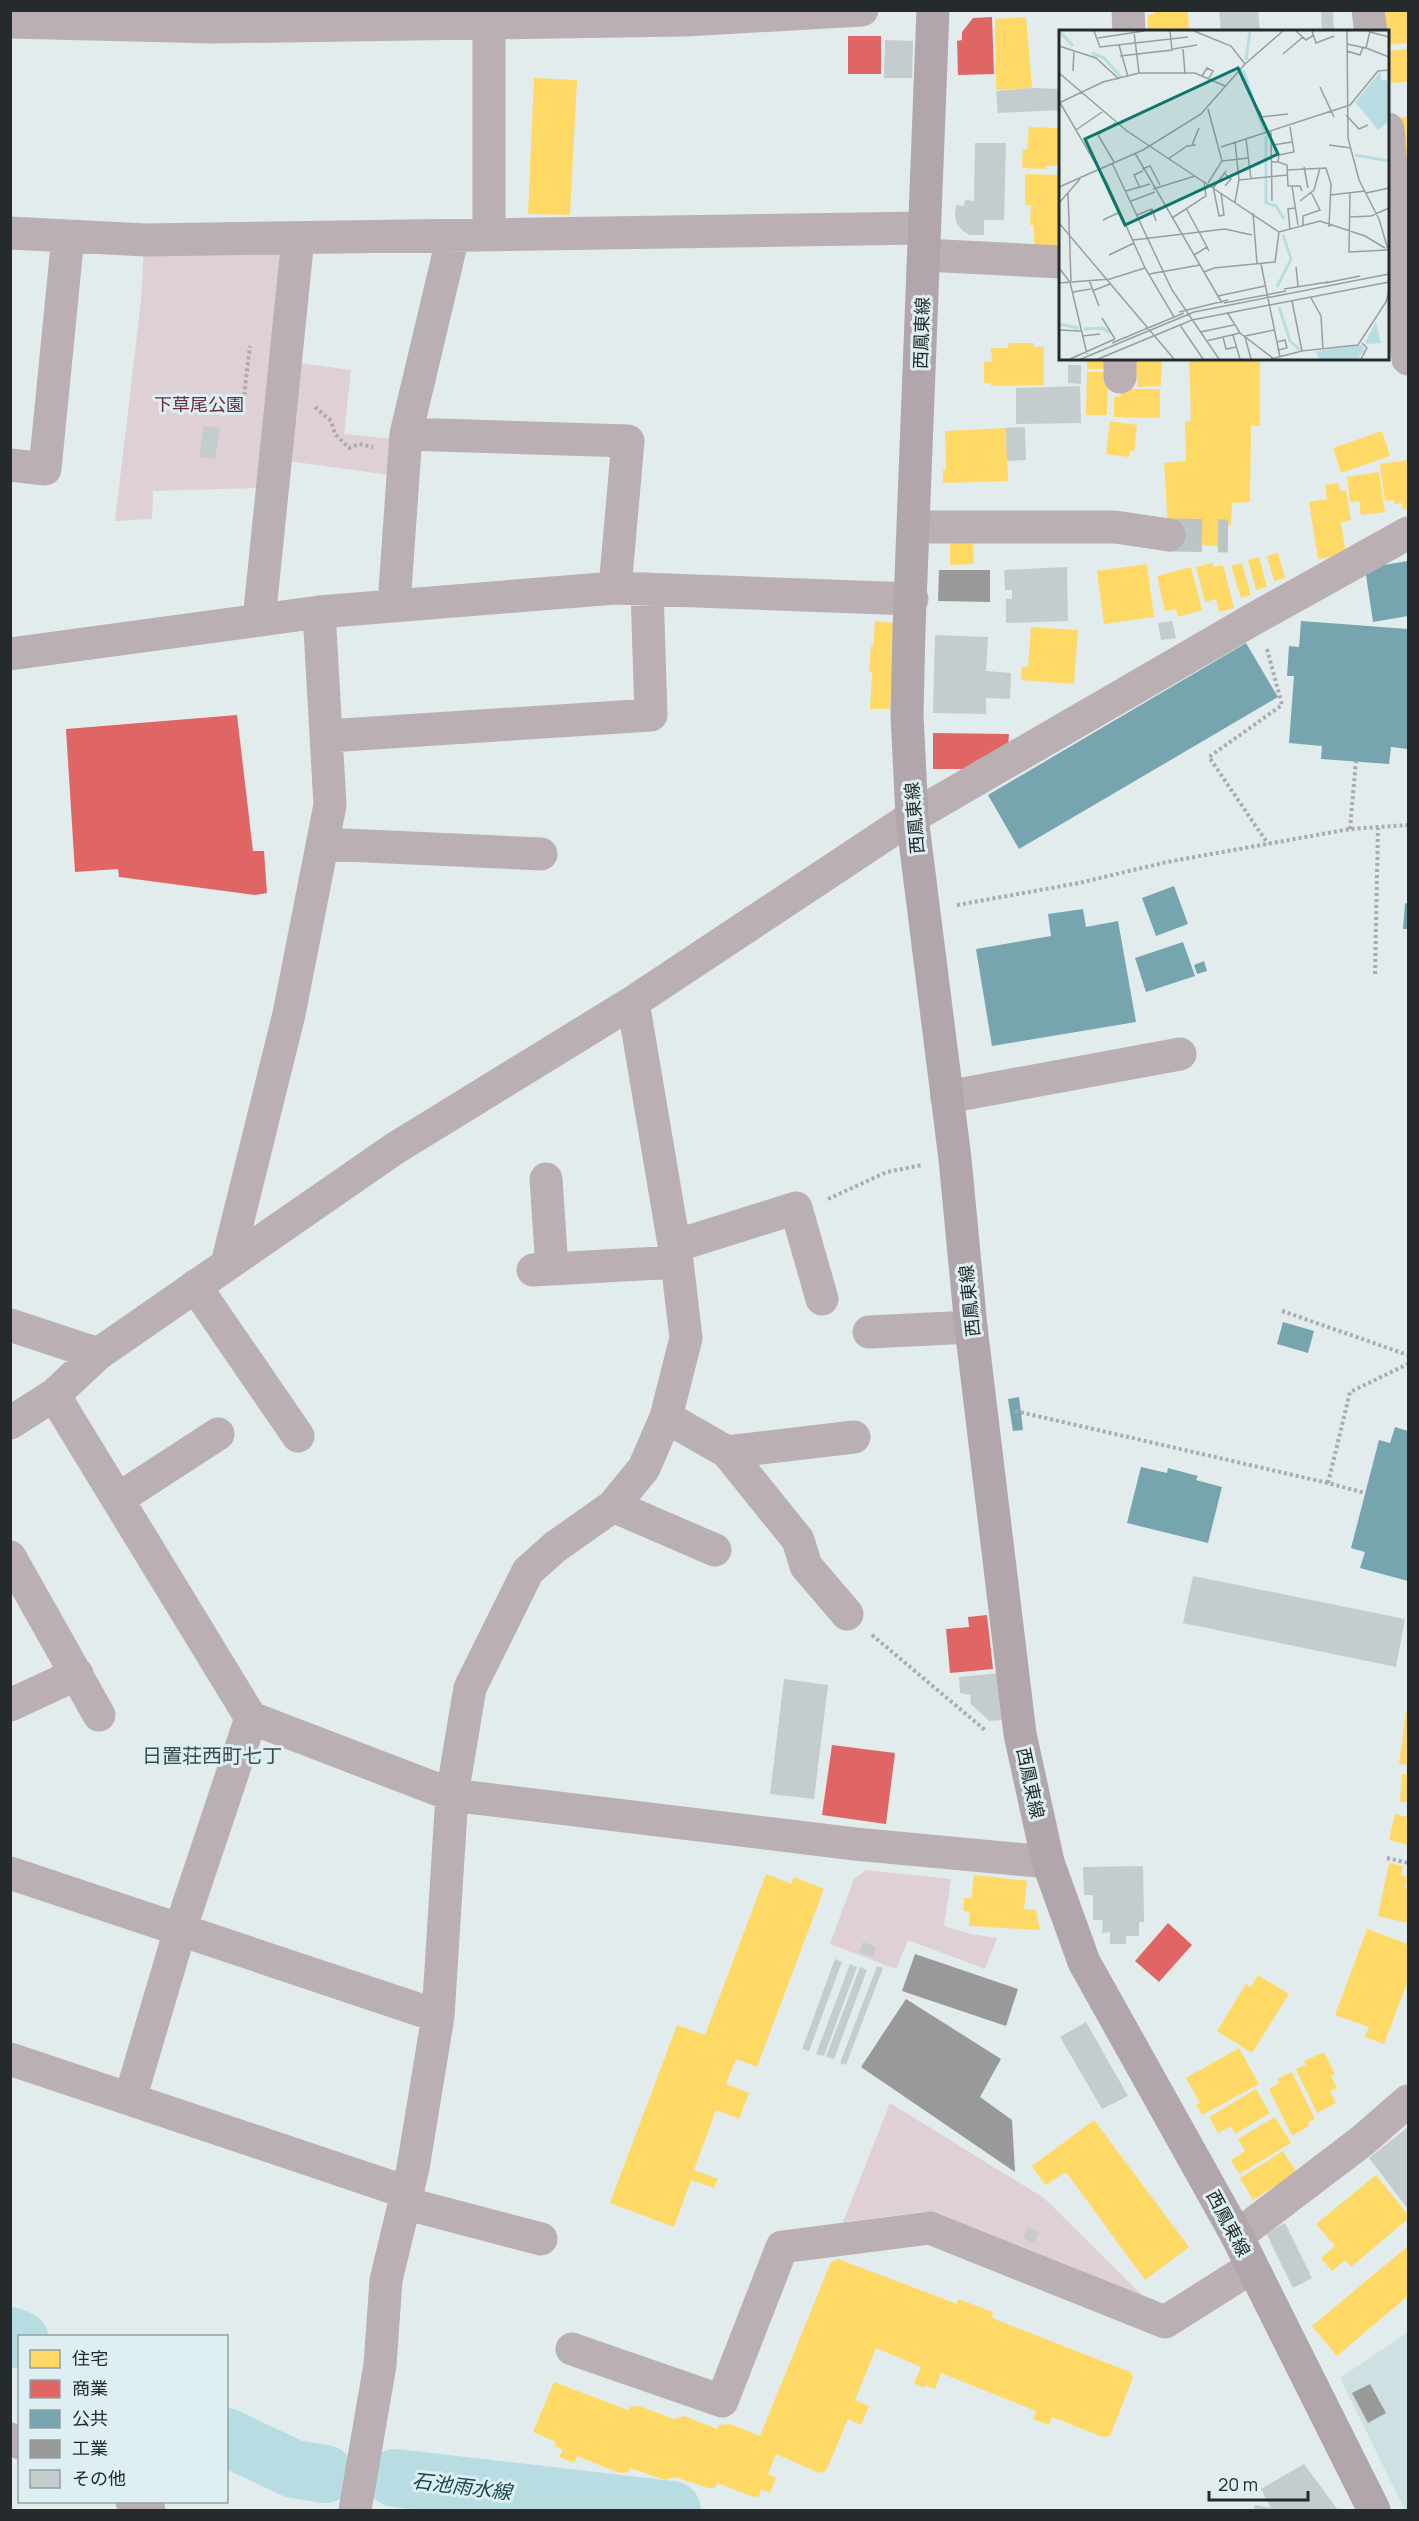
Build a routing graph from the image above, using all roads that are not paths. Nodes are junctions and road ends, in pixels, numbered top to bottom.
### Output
1 (862, 10) edge
2 (933, 10) edge
3 (1128, 10) edge
4 (1368, 10) edge
5 (390, 18) edge
6 (213, 19) edge
7 (10, 22) edge
8 (489, 23) junction
9 (1129, 30) edge
10 (1371, 30) edge
11 (1389, 141) edge
12 (1390, 215) edge
13 (10, 233) edge
14 (489, 235) junction
15 (68, 236) junction
16 (453, 236) junction
17 (298, 238) junction
18 (924, 241) junction
19 (1059, 262) edge
20 (1408, 358) edge
21 (405, 447) junction
22 (10, 465) edge
23 (914, 527) junction
24 (1408, 533) edge
25 (1168, 535) tunnel mouth
26 (631, 589) junction
27 (912, 599) junction
28 (394, 605) junction
29 (319, 612) junction
30 (259, 620) junction
31 (10, 654) edge
32 (327, 736) junction
33 (912, 817) junction
34 (323, 844) junction
35 (541, 854) dead end
36 (633, 1002) junction
37 (1180, 1054) dead end
38 (947, 1097) junction
39 (546, 1179) dead end
40 (676, 1254) junction
41 (227, 1264) junction
42 (195, 1286) junction
43 (822, 1299) dead end
44 (10, 1325) edge
45 (971, 1327) junction
46 (869, 1332) dead end
47 (98, 1354) junction
48 (54, 1395) junction
49 (666, 1417) junction
50 (10, 1423) edge
51 (218, 1434) dead end
52 (298, 1436) dead end
53 (854, 1437) dead end
54 (727, 1452) junction
55 (118, 1499) junction
56 (613, 1506) junction
57 (715, 1550) dead end
58 (11, 1560) edge
59 (848, 1614) road end
60 (77, 1674) junction
61 (10, 1705) edge
62 (99, 1715) dead end
63 (251, 1718) junction
64 (452, 1795) junction
65 (1048, 1862) junction
66 (10, 1873) edge
67 (180, 1930) junction
68 (438, 2016) junction
69 (10, 2059) edge
70 (130, 2099) junction
71 (1408, 2101) edge
72 (405, 2197) junction
73 (1237, 2236) junction
74 (541, 2239) dead end
75 (1252, 2267) junction
76 (572, 2349) dead end
77 (134, 2503) edge
78 (149, 2511) edge
79 (355, 2511) edge
80 (1374, 2511) edge

1 - 8 street
2 - 18 main road, 西鳳東線
3 - 9 street
4 - 10 street
5 - 6 street
5 - 8 street
6 - 7 street
8 - 14 street
11 - 12 street
12 - 20 street
13 - 15 street
14 - 16 street
14 - 18 street
15 - 17 street
15 - 22 street
16 - 17 street
16 - 21 street
17 - 30 street
18 - 19 street
18 - 23 main road, 西鳳東線
21 - 26 street
21 - 28 street
23 - 25 street
23 - 27 main road, 西鳳東線
24 - 33 street
26 - 27 street
26 - 28 street
26 - 32 street
27 - 33 main road, 西鳳東線
28 - 29 street
29 - 30 street
29 - 32 street
30 - 31 street
32 - 34 street
33 - 36 street
33 - 38 main road, 西鳳東線
34 - 35 street
34 - 41 street
36 - 40 street
36 - 41 street
37 - 38 street
38 - 45 main road, 西鳳東線
39 - 40 street
40 - 43 street
40 - 49 street
41 - 42 street
42 - 47 street
42 - 52 street
44 - 47 street
45 - 46 street
45 - 65 main road, 西鳳東線
47 - 48 street
48 - 50 street
48 - 55 street
49 - 54 street
49 - 56 street
51 - 55 street
53 - 54 street
54 - 59 street
55 - 63 street
56 - 57 street
56 - 64 street
58 - 60 street
60 - 61 street
60 - 62 street
63 - 64 street
63 - 67 street
64 - 65 street
64 - 68 street
65 - 73 main road, 西鳳東線
66 - 67 street
67 - 68 street
67 - 70 street
68 - 72 street
69 - 70 street
70 - 72 street
71 - 73 street
72 - 74 street
72 - 79 street
73 - 75 main road, 西鳳東線
75 - 76 street
75 - 80 main road, 西鳳東線
77 - 78 street

